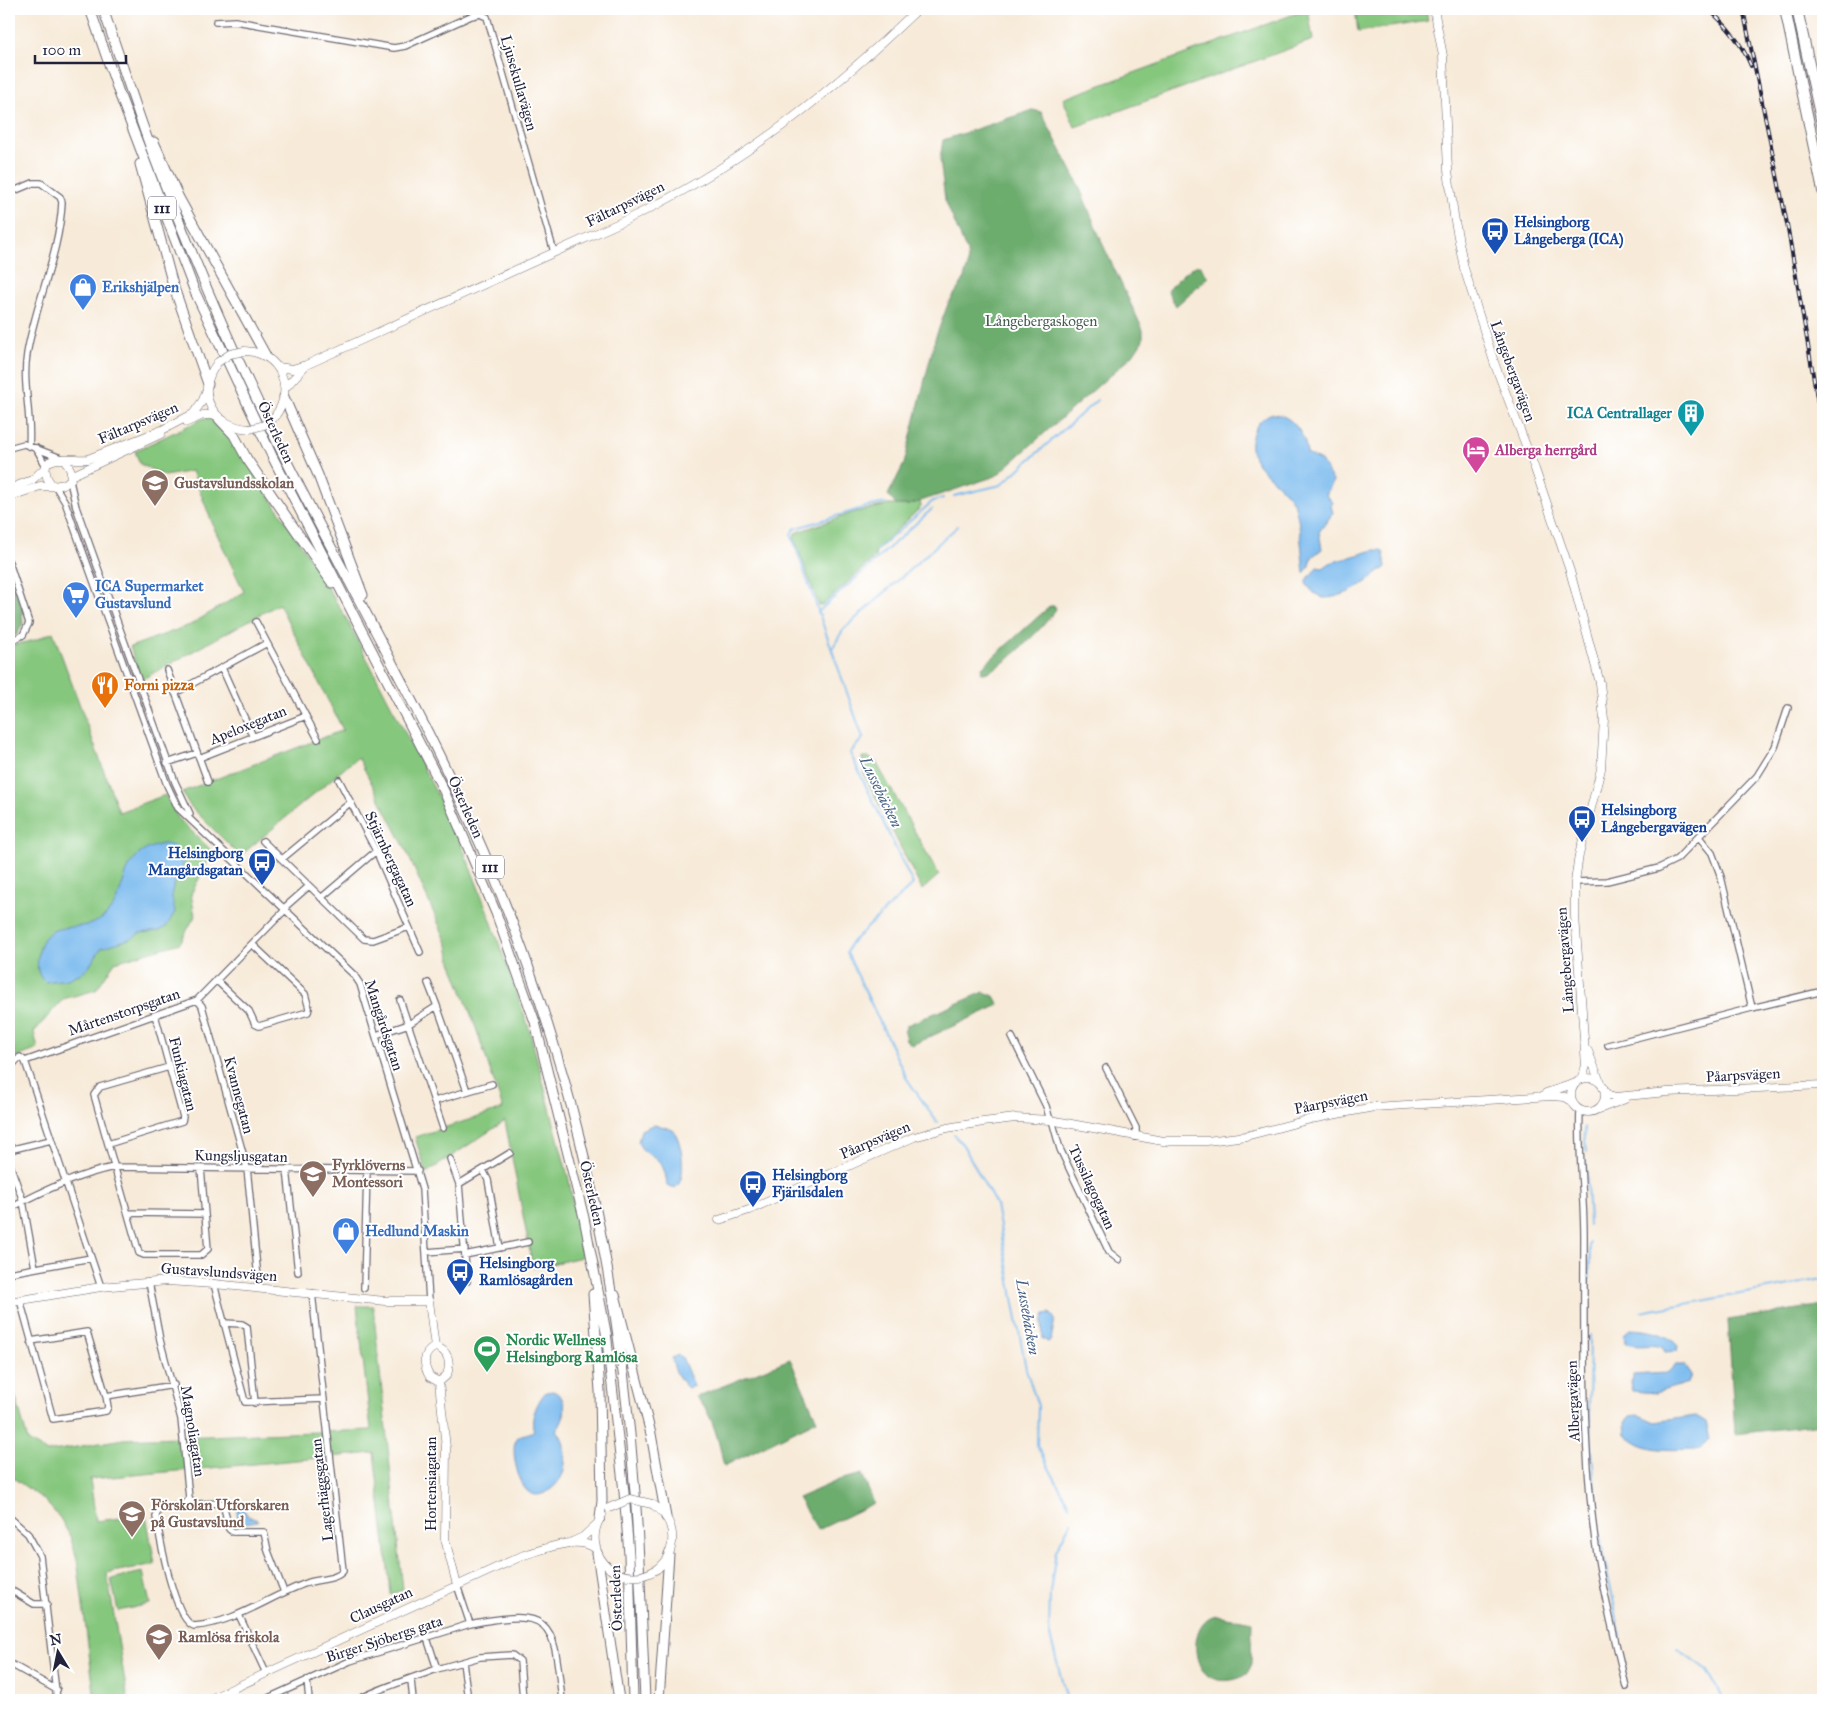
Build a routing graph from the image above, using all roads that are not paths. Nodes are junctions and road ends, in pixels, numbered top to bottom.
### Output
1 (90, 9) edge
2 (103, 9) edge
3 (918, 9) edge
4 (1434, 9) edge
5 (1785, 9) edge
6 (1797, 9) edge
7 (216, 22) dead end
8 (132, 94) junction
9 (130, 123) junction
10 (1823, 128) edge
11 (1823, 191) edge
12 (9, 193) edge
13 (554, 252) junction
14 (266, 356) junction
15 (306, 365) junction
16 (278, 367) junction
17 (207, 386) junction
18 (285, 393) junction
19 (218, 417) junction
20 (29, 446) junction
21 (9, 448) edge
22 (36, 448) junction
23 (63, 459) junction
24 (45, 467) junction
25 (71, 478) junction
26 (54, 486) junction
27 (9, 489) edge
28 (9, 497) edge
29 (9, 562) edge
30 (356, 620) junction
31 (256, 622) dead end
32 (377, 632) junction
33 (9, 642) edge
34 (267, 644) junction
35 (222, 668) junction
36 (167, 670) dead end
37 (175, 693) junction
38 (1788, 708) dead end
39 (306, 716) junction
40 (253, 737) junction
41 (318, 739) dead end
42 (198, 755) junction
43 (168, 763) junction
44 (160, 766) junction
45 (339, 780) dead end
46 (208, 782) dead end
47 (351, 802) junction
48 (194, 820) junction
49 (1699, 838) junction
50 (263, 841) dead end
51 (376, 851) junction
52 (282, 859) junction
53 (1575, 882) junction
54 (309, 886) junction
55 (321, 898) junction
56 (285, 908) junction
57 (409, 927) junction
58 (252, 944) junction
59 (420, 952) dead end
60 (216, 980) junction
61 (428, 983) dead end
62 (1823, 991) edge
63 (197, 1000) junction
64 (400, 1000) dead end
65 (437, 1006) junction
66 (1752, 1008) junction
67 (155, 1015) junction
68 (409, 1024) junction
69 (376, 1035) junction
70 (1012, 1037) dead end
71 (1584, 1037) junction
72 (1608, 1045) dead end
73 (23, 1059) junction
74 (169, 1067) junction
75 (9, 1068) edge
76 (1106, 1068) dead end
77 (1579, 1081) junction
78 (492, 1084) dead end
79 (1823, 1085) edge
80 (1602, 1086) junction
81 (467, 1091) junction
82 (1634, 1096) junction
83 (1534, 1097) junction
84 (434, 1101) junction
85 (1572, 1101) junction
86 (1597, 1109) junction
87 (1580, 1110) junction
88 (1051, 1120) junction
89 (443, 1128) dead end
90 (1136, 1137) junction
91 (51, 1140) junction
92 (108, 1144) junction
93 (9, 1150) edge
94 (510, 1153) dead end
95 (450, 1159) dead end
96 (9, 1162) edge
97 (114, 1167) junction
98 (201, 1168) junction
99 (247, 1168) junction
100 (287, 1169) junction
101 (367, 1170) junction
102 (483, 1170) junction
103 (418, 1171) junction
104 (65, 1181) junction
105 (459, 1184) junction
106 (23, 1202) junction
107 (9, 1209) edge
108 (128, 1213) junction
109 (205, 1214) junction
110 (719, 1220) dead end
111 (528, 1242) dead end
112 (500, 1248) junction
113 (603, 1251) junction
114 (426, 1252) junction
115 (465, 1252) junction
116 (91, 1258) junction
117 (1118, 1260) dead end
118 (591, 1261) junction
119 (35, 1268) junction
120 (298, 1272) dead end
121 (9, 1273) edge
122 (467, 1281) dead end
123 (149, 1282) junction
124 (214, 1284) junction
125 (100, 1287) junction
126 (260, 1288) junction
127 (364, 1288) dead end
128 (312, 1293) junction
129 (20, 1300) junction
130 (429, 1301) junction
131 (9, 1302) edge
132 (224, 1323) junction
133 (31, 1341) junction
134 (435, 1347) junction
135 (439, 1382) junction
136 (174, 1385) junction
137 (106, 1396) junction
138 (324, 1399) junction
139 (255, 1403) junction
140 (189, 1500) junction
141 (9, 1517) edge
142 (666, 1517) junction
143 (599, 1520) junction
144 (569, 1544) junction
145 (596, 1551) junction
146 (669, 1554) junction
147 (457, 1585) junction
148 (9, 1589) edge
149 (284, 1592) junction
150 (47, 1604) junction
151 (238, 1615) junction
152 (470, 1624) junction
153 (427, 1638) junction
154 (9, 1662) edge
155 (463, 1662) junction
156 (437, 1669) junction
157 (266, 1673) junction
158 (307, 1680) junction
159 (411, 1680) junction
160 (1626, 1687) dead end
161 (57, 1690) junction
162 (57, 1700) edge
163 (208, 1700) edge
164 (264, 1700) edge
165 (309, 1700) edge
166 (359, 1700) edge
167 (413, 1700) edge
168 (468, 1700) edge
169 (523, 1700) edge
170 (562, 1700) edge
171 (619, 1700) edge
172 (633, 1700) edge
173 (645, 1700) edge
174 (659, 1700) edge

1 - 9 main road, Österleden / 111
2 - 8 main road, Österleden / 111
3 - 13 street, Fältarpsvägen
4 - 53 street, Långebergavägen
5 - 11 highway
6 - 10 highway
7 - 13 street, Ljusekullavägen
8 - 14 main road
8 - 32 main road, Österleden / 111
9 - 17 main road
9 - 30 main road, Österleden / 111
12 - 20 street
13 - 15 street, Fältarpsvägen
14 - 16 street
14 - 17 street, bridge
15 - 16 street, Fältarpsvägen
15 - 18 street, Fältarpsvägen
16 - 18 street
17 - 19 street
17 - 23 street, Fältarpsvägen
18 - 19 street, bridge
18 - 32 main road
19 - 25 street, Fältarpsvägen
19 - 30 main road
20 - 21 street
20 - 22 street
22 - 23 street
22 - 24 street
23 - 24 street
23 - 25 street
24 - 26 street
24 - 27 street
25 - 26 street
25 - 43 street, Mangårdsgatan
26 - 28 street
26 - 44 street, Mangårdsgatan
29 - 33 street
30 - 118 main road, Österleden / 111
31 - 34 street, Apeloxegatan
32 - 113 main road, Österleden / 111
34 - 35 street
34 - 39 street, Apeloxegatan
35 - 37 street
35 - 40 street
36 - 37 street
37 - 42 street
38 - 49 street
39 - 40 street, Apeloxegatan
39 - 41 street, Apeloxegatan
40 - 42 street, Apeloxegatan
42 - 43 street, Apeloxegatan
42 - 46 street
43 - 44 street, Apeloxegatan
43 - 48 street, Mangårdsgatan
44 - 48 street, Mangårdsgatan
45 - 47 street, Stjärnbergagatan
47 - 51 street, Stjärnbergagatan
47 - 52 street, Stjärnbergagatan
48 - 56 street, Mangårdsgatan
49 - 53 street
49 - 66 street
50 - 52 street, Stjärnbergagatan
51 - 55 street
51 - 57 street, Stjärnbergagatan
52 - 54 street, Stjärnbergagatan
53 - 71 street, Långebergavägen
54 - 55 street, Stjärnbergagatan
54 - 56 street
55 - 57 street, Stjärnbergagatan
56 - 58 street, Mårtenstorpsgatan
56 - 69 street, Mangårdsgatan
57 - 59 street, Stjärnbergagatan
58 - 60 street, Mårtenstorpsgatan
58 - 60 street
60 - 63 street, Mårtenstorpsgatan
61 - 65 street
62 - 66 street
63 - 67 street, Mårtenstorpsgatan
63 - 99 street, Kvannegatan
64 - 68 street
65 - 68 street
65 - 81 street
66 - 72 street
67 - 73 street, Mårtenstorpsgatan
67 - 74 street, Funkiagatan
68 - 69 street
68 - 84 street
69 - 103 street, Mangårdsgatan
70 - 88 street
71 - 77 street, Långebergavägen
71 - 80 street, Långebergavägen
73 - 75 street
73 - 91 street
74 - 92 street
74 - 92 street, Funkiagatan
76 - 90 street
77 - 80 street
77 - 83 street, Påarpsvägen
77 - 85 street
78 - 81 street
79 - 82 street, Påarpsvägen
80 - 82 street, Påarpsvägen
80 - 86 street
81 - 84 street
82 - 86 street, Påarpsvägen
83 - 85 street, Påarpsvägen
83 - 90 street, Påarpsvägen
84 - 89 street
85 - 87 street
86 - 87 street
87 - 160 street, Albergavägen
88 - 90 street, Påarpsvägen
88 - 110 street, Påarpsvägen
88 - 117 street, Tussilagogatan
91 - 93 street
91 - 104 street
92 - 97 street
94 - 102 street
95 - 105 street
96 - 106 street
97 - 98 street, Kungsljusgatan
97 - 104 street, Kungsljusgatan
97 - 108 street
98 - 99 street, Kungsljusgatan
98 - 109 street
99 - 100 street, Kungsljusgatan
99 - 126 street, Kvannegatan
100 - 101 street, Kungsljusgatan
100 - 120 street
101 - 103 street, Kungsljusgatan
101 - 127 street
102 - 105 street
102 - 112 street
103 - 114 street, Mangårdsgatan
104 - 106 street, Kungsljusgatan
104 - 116 street
105 - 115 street
106 - 107 street, Kungsljusgatan
106 - 119 street
108 - 109 street
108 - 109 street
111 - 112 street
112 - 115 street
113 - 142 main road
113 - 173 main road, Österleden / 111
114 - 115 street
114 - 130 street, Mangårdsgatan
115 - 122 street
116 - 119 street
116 - 125 street
118 - 143 main road
118 - 172 main road, Österleden / 111
119 - 121 street
123 - 124 street, Gustavslundsvägen
123 - 125 street, Gustavslundsvägen
123 - 136 street, Magnoliagatan
124 - 126 street, Gustavslundsvägen
124 - 132 street
125 - 129 street, Gustavslundsvägen
126 - 128 street, Gustavslundsvägen
128 - 130 street, Gustavslundsvägen
128 - 138 street, Lagerhäggsgatan
129 - 131 street, Gustavslundsvägen
129 - 133 street
130 - 134 street, Hortensiagatan
132 - 139 street
132 - 139 street
133 - 137 street
133 - 137 street
134 - 135 street, Hortensiagatan
134 - 135 street, Hortensiagatan
135 - 147 street, Hortensiagatan
136 - 137 street
136 - 140 street, Magnoliagatan
138 - 139 street
138 - 149 street, Lagerhäggsgatan
140 - 149 street
140 - 151 street
141 - 150 street
142 - 143 street, bridge
142 - 146 street
143 - 144 street, Clausgatan
143 - 145 street
144 - 145 street, Clausgatan
144 - 147 street, Clausgatan
145 - 146 street, bridge
145 - 171 main road
146 - 174 main road
147 - 152 street
147 - 157 street, Clausgatan
148 - 150 street
149 - 151 street, Lagerhäggsgatan
150 - 161 street
151 - 157 street
152 - 153 street, Birger Sjöbergs gata
152 - 170 street, Birger Sjöbergs gata
153 - 156 street
153 - 158 street, Birger Sjöbergs gata
154 - 161 street
155 - 156 street
155 - 168 street
155 - 169 street
156 - 159 street
157 - 163 street, Clausgatan
158 - 164 street, Birger Sjöbergs gata
158 - 165 street
159 - 166 street
159 - 167 street
161 - 162 street

